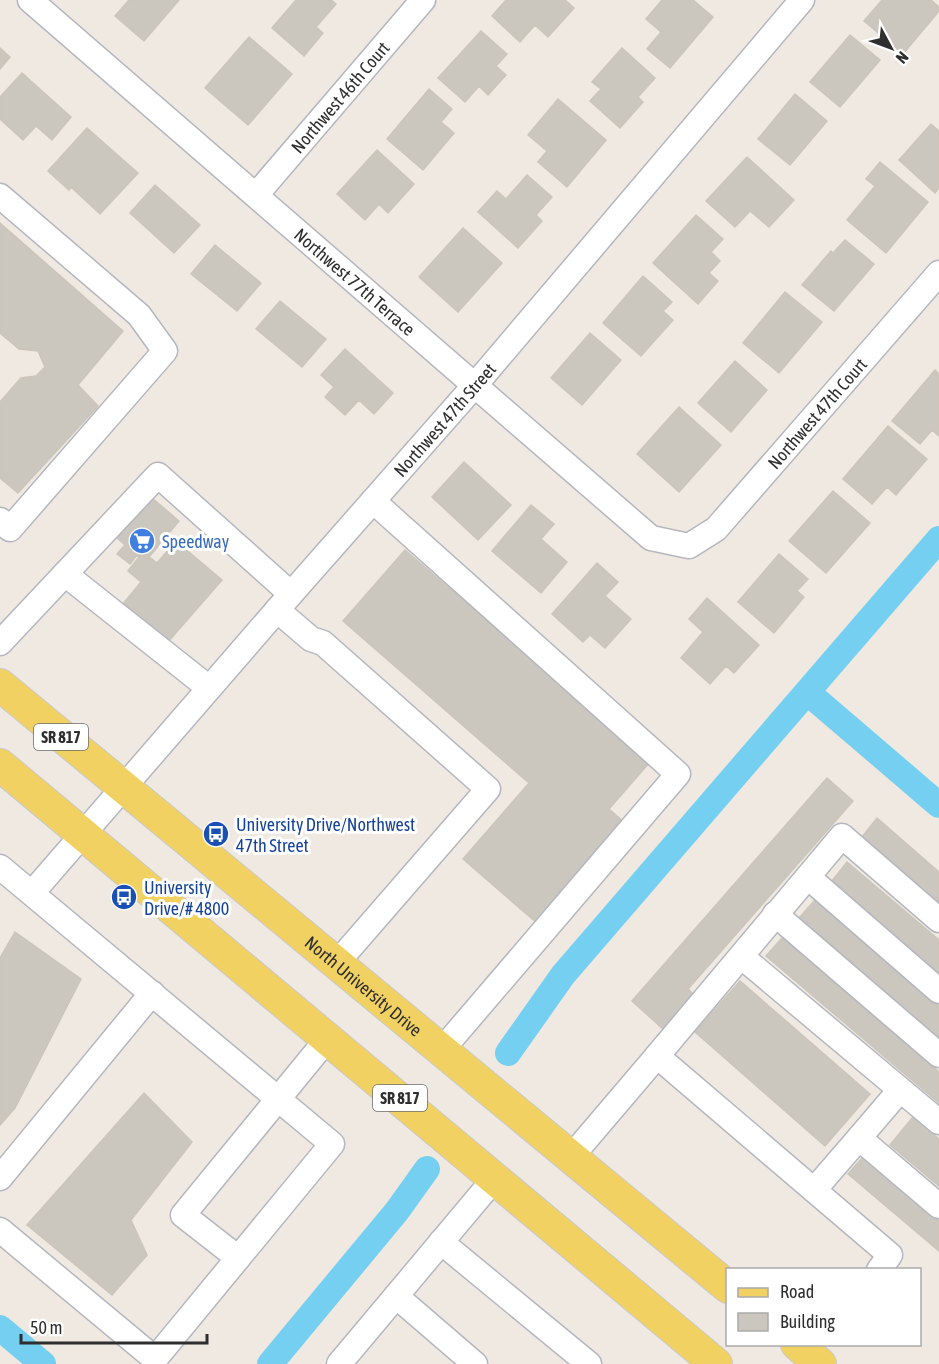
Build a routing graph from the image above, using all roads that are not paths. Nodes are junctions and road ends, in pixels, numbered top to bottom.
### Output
1 (423, 0) edge
2 (802, 0) edge
3 (41, 3) edge
4 (256, 195) junction
5 (0, 196) edge
6 (939, 273) edge
7 (476, 384) junction
8 (373, 501) junction
9 (0, 520) edge
10 (689, 546) joint
11 (65, 574) junction
12 (284, 602) junction
13 (0, 643) edge
14 (0, 686) edge
15 (209, 688) junction
16 (0, 765) edge
17 (122, 788) junction
18 (83, 833) junction
19 (808, 877) junction
20 (4, 879) edge
21 (32, 893) junction
22 (776, 914) junction
23 (939, 920) edge
24 (742, 957) junction
25 (336, 964) junction
26 (939, 991) edge
27 (152, 993) junction
28 (328, 1038) junction
29 (441, 1051) junction
30 (939, 1055) edge
31 (657, 1056) junction
32 (900, 1090) junction
33 (278, 1099) junction
34 (939, 1122) edge
35 (860, 1138) junction
36 (571, 1157) junction
37 (0, 1178) edge
38 (495, 1178) junction
39 (814, 1190) junction
40 (939, 1206) edge
41 (0, 1230) edge
42 (441, 1242) junction
43 (238, 1258) junction
44 (880, 1268) edge
45 (726, 1285) edge
46 (396, 1296) junction
47 (339, 1364) edge
48 (475, 1364) edge
49 (589, 1364) edge
50 (716, 1364) edge

1 - 4 street, Northwest 46th Court
2 - 7 street, Northwest 47th Street
3 - 4 street, Northwest 77th Terrace
4 - 7 street, Northwest 77th Terrace
5 - 9 street
6 - 10 street, Northwest 47th Court
7 - 8 street, Northwest 47th Street
7 - 10 street, Northwest 77th Terrace
8 - 12 street, Northwest 47th Street
8 - 29 street
11 - 12 street
11 - 13 street
11 - 15 street
12 - 15 street, Northwest 47th Street
12 - 25 street
14 - 17 main road, North University Drive / SR 817
15 - 17 street, Northwest 47th Street
16 - 18 main road, SR 817
17 - 18 street, Northwest 47th Street
17 - 25 main road, North University Drive / SR 817
18 - 21 street, Northwest 47th Street
18 - 28 main road, SR 817
19 - 22 street
19 - 23 street
19 - 26 street
20 - 21 street
21 - 27 street
22 - 24 street
22 - 30 street
24 - 31 street
24 - 32 street
25 - 29 main road, North University Drive / SR 817
27 - 33 street
27 - 37 street
28 - 33 street
28 - 38 main road, SR 817
29 - 36 main road, North University Drive / SR 817
31 - 36 street
31 - 39 street
32 - 34 street
32 - 35 street
33 - 43 street
33 - 43 street
35 - 39 street
35 - 40 street
36 - 45 main road, North University Drive / SR 817
38 - 42 street
38 - 50 main road, SR 817
39 - 44 street
41 - 43 street
42 - 46 street
42 - 49 street
46 - 47 street
46 - 48 street

